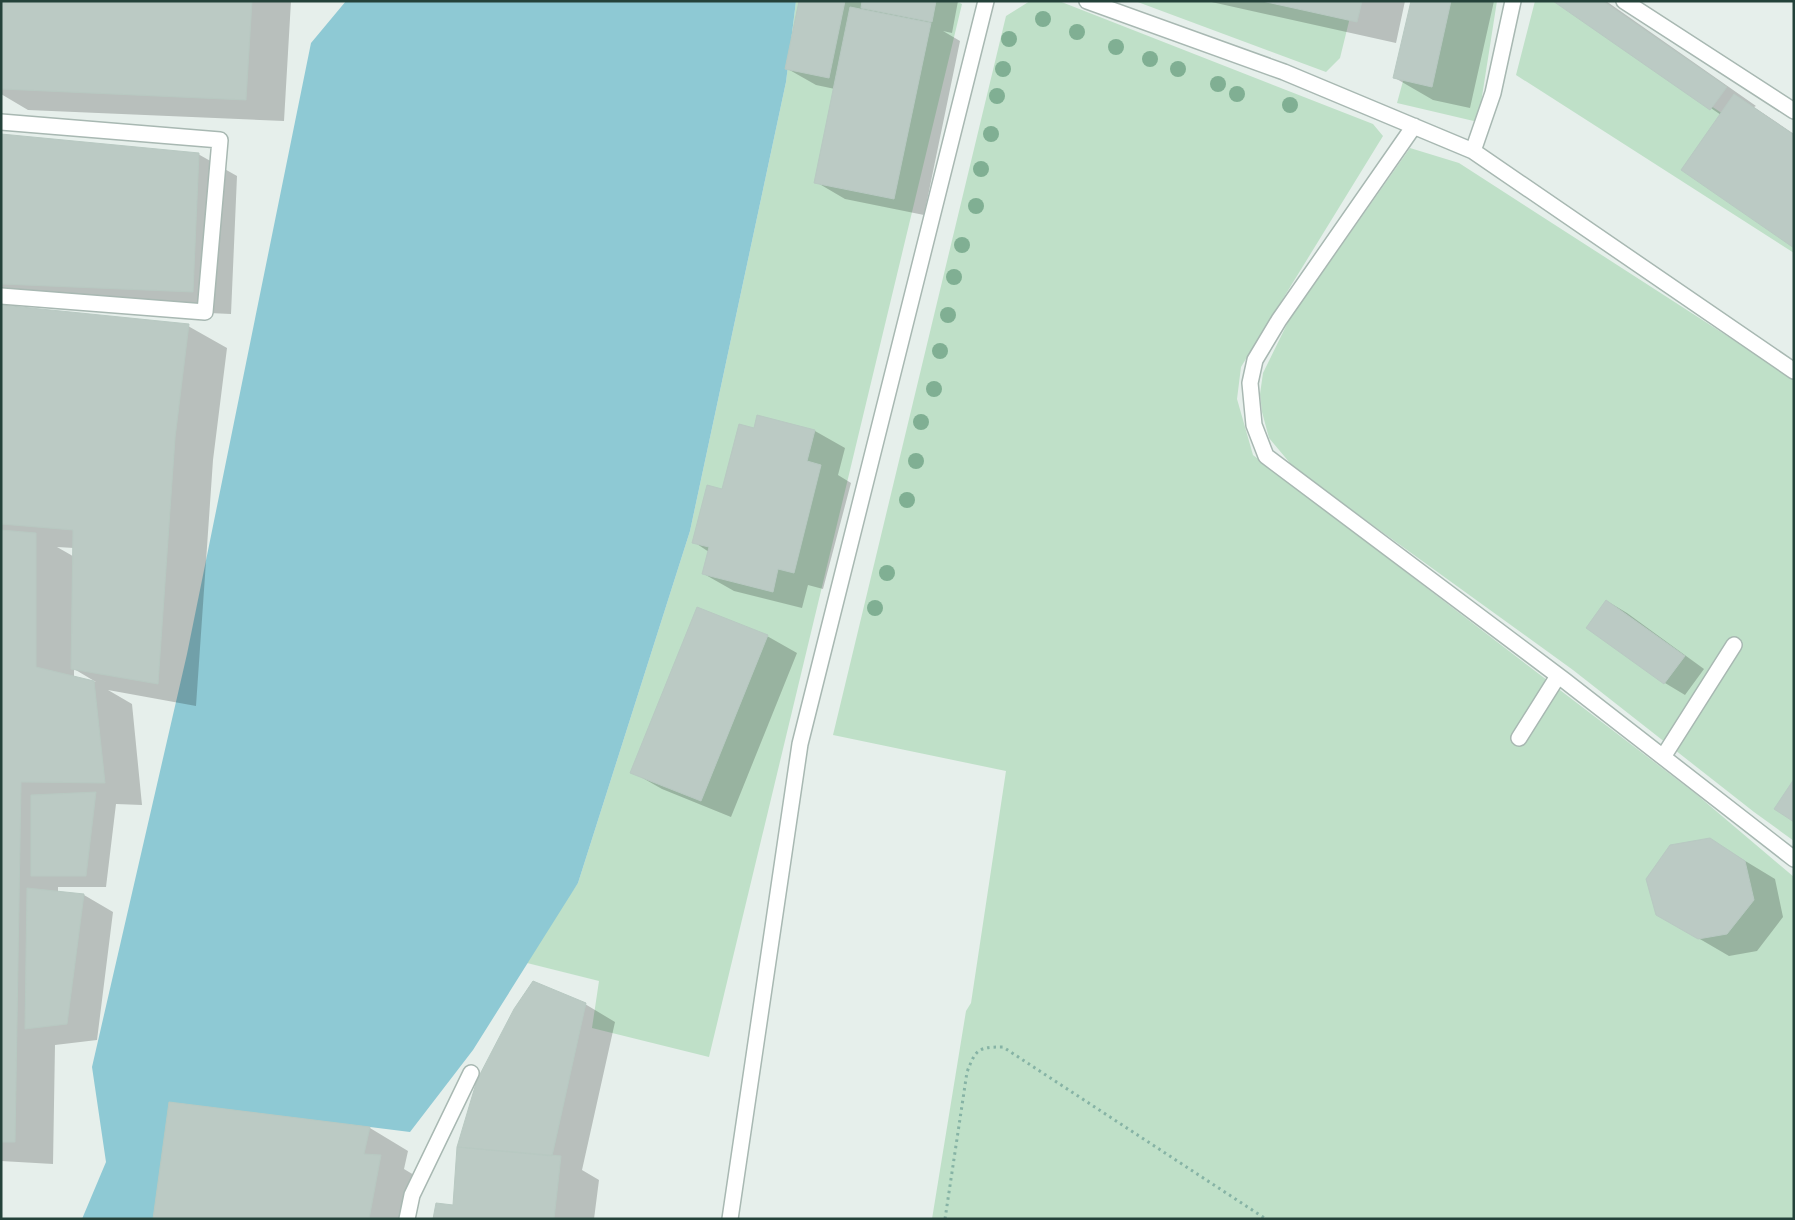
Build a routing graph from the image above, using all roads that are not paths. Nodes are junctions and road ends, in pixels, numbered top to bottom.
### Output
1 (986, 1) edge
2 (1087, 1) edge
3 (1513, 1) edge
4 (1624, 1) edge
5 (1794, 111) edge
6 (1, 122) edge
7 (1414, 126) junction
8 (1473, 151) junction
9 (1, 296) edge
10 (1794, 371) edge
11 (1734, 645) dead end
12 (1558, 676) junction
13 (1519, 738) dead end
14 (1663, 757) junction
15 (1794, 859) edge
16 (471, 1073) dead end
17 (407, 1219) edge
18 (730, 1219) edge

1 - 18 lane
2 - 7 lane
3 - 8 lane
4 - 5 lane
6 - 9 lane
7 - 8 lane
7 - 12 lane
8 - 10 lane
11 - 14 lane
12 - 13 lane
12 - 14 lane
14 - 15 lane
16 - 17 lane

